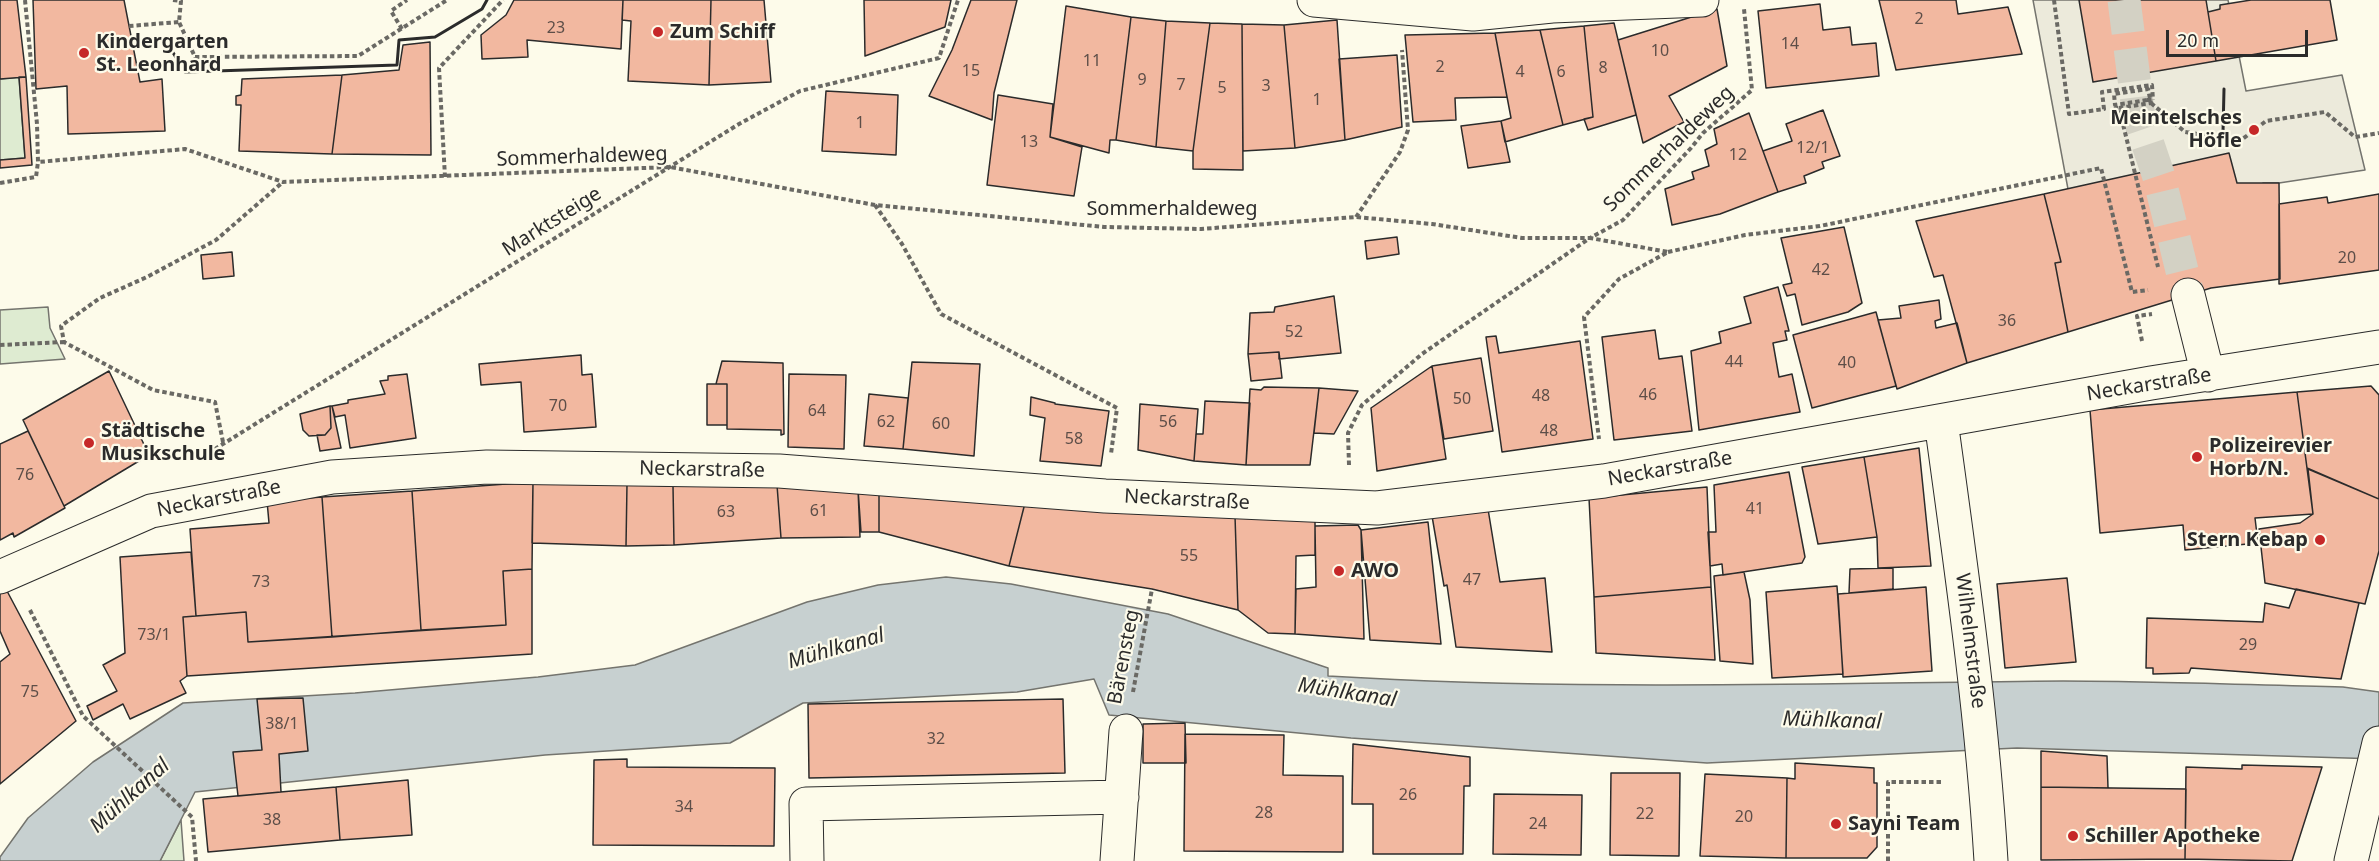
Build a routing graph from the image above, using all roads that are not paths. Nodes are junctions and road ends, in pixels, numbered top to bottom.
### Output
1 (1314, 0) edge
2 (1702, 0) edge
3 (2188, 295) tunnel mouth
4 (2379, 347) edge
5 (2208, 375) junction
6 (1941, 421) junction
7 (6, 575) edge
8 (1126, 731) road end
9 (2379, 743) edge
10 (1122, 797) junction
11 (807, 861) edge
12 (1117, 861) edge
13 (1991, 861) edge
14 (2351, 861) edge

1 - 2 street
3 - 5 street
4 - 5 street, Neckarstraße
5 - 6 street, Neckarstraße
6 - 7 street, Neckarstraße
6 - 13 street, Wilhelmstraße
8 - 10 street
9 - 14 street
10 - 11 street
10 - 12 street

